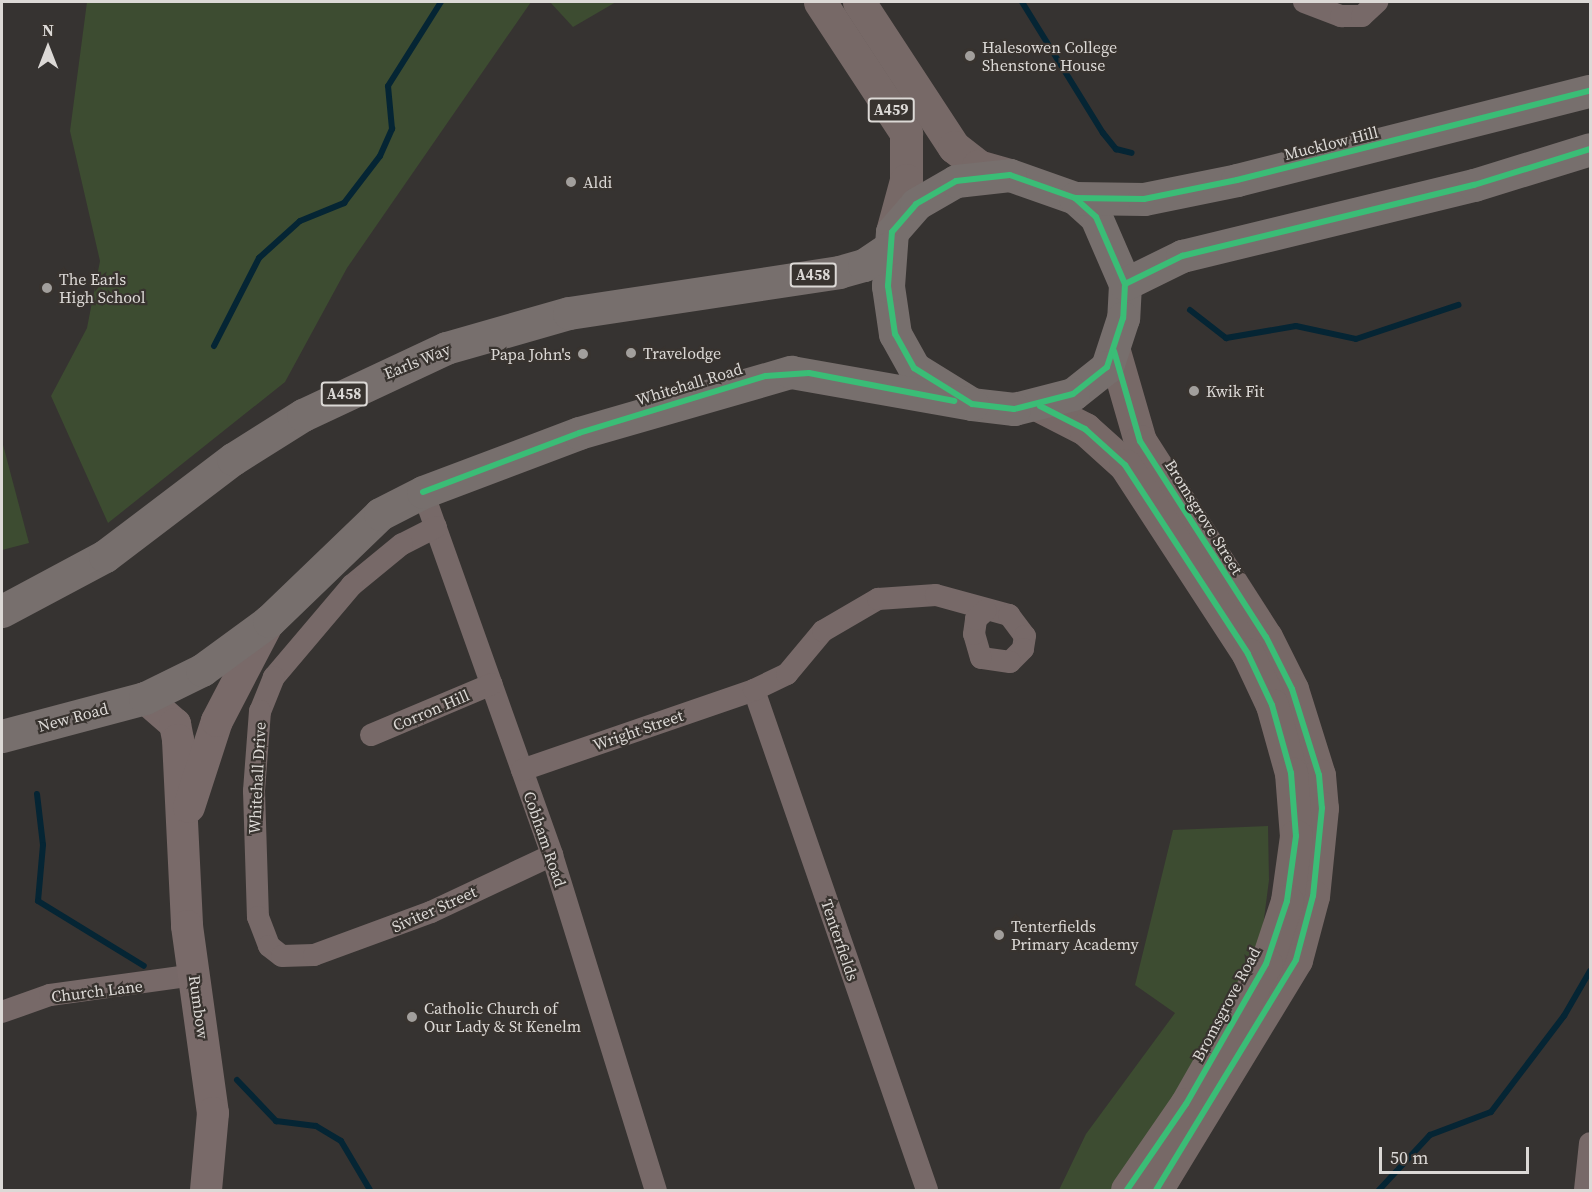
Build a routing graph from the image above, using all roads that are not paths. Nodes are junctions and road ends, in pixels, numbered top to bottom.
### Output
1 (820, 2) edge
2 (859, 2) edge
3 (1304, 2) edge
4 (1377, 2) edge
5 (1590, 91) edge
6 (1590, 149) edge
7 (1010, 175) junction
8 (1075, 198) junction
9 (890, 241) junction
10 (1125, 284) junction
11 (1114, 351) junction
12 (972, 404) junction
13 (1040, 406) junction
14 (423, 492) junction
15 (436, 527) junction
16 (986, 610) dead end
17 (2, 611) edge
18 (269, 621) junction
19 (492, 684) junction
20 (754, 690) junction
21 (1282, 697) junction
22 (145, 698) junction
23 (371, 735) dead end
24 (2, 736) edge
25 (522, 770) junction
26 (184, 824) junction
27 (552, 855) junction
28 (314, 955) joint
29 (194, 975) junction
30 (2, 1012) edge
31 (1590, 1143) edge
32 (206, 1191) edge
33 (656, 1191) edge
34 (927, 1191) edge
35 (1127, 1191) edge
36 (1156, 1191) edge
37 (1585, 1191) edge

1 - 9 main road, A459
2 - 7 main road, A459
3 - 4 street
5 - 8 highway, Mucklow Hill / A458
6 - 10 highway
7 - 8 highway, A458
7 - 9 highway, A458
8 - 10 highway, A458
9 - 12 highway
9 - 17 highway, Earls Way / A458
10 - 11 highway
11 - 13 highway
11 - 21 main road, Bromsgrove Street
12 - 13 highway, Whitehall Road
12 - 14 highway, Whitehall Road
13 - 21 main road
14 - 15 street, Cobham Road
14 - 18 highway, Whitehall Road
15 - 19 street, Cobham Road
15 - 28 street, Whitehall Drive
16 - 20 street, Wright Street
18 - 22 highway, Whitehall Road
18 - 26 street, Rumbow
19 - 23 street, Corron Hill
19 - 25 street, Cobham Road
20 - 25 street, Wright Street
20 - 34 street, Tenterfields
21 - 35 main road, Bromsgrove Road
21 - 36 main road
22 - 24 highway, New Road
22 - 26 street, Rumbow
25 - 27 street, Cobham Road
26 - 29 street, Rumbow
27 - 28 street, Siviter Street
27 - 33 street, Cobham Road
29 - 30 street, Church Lane
29 - 32 street, Rumbow
31 - 37 street

